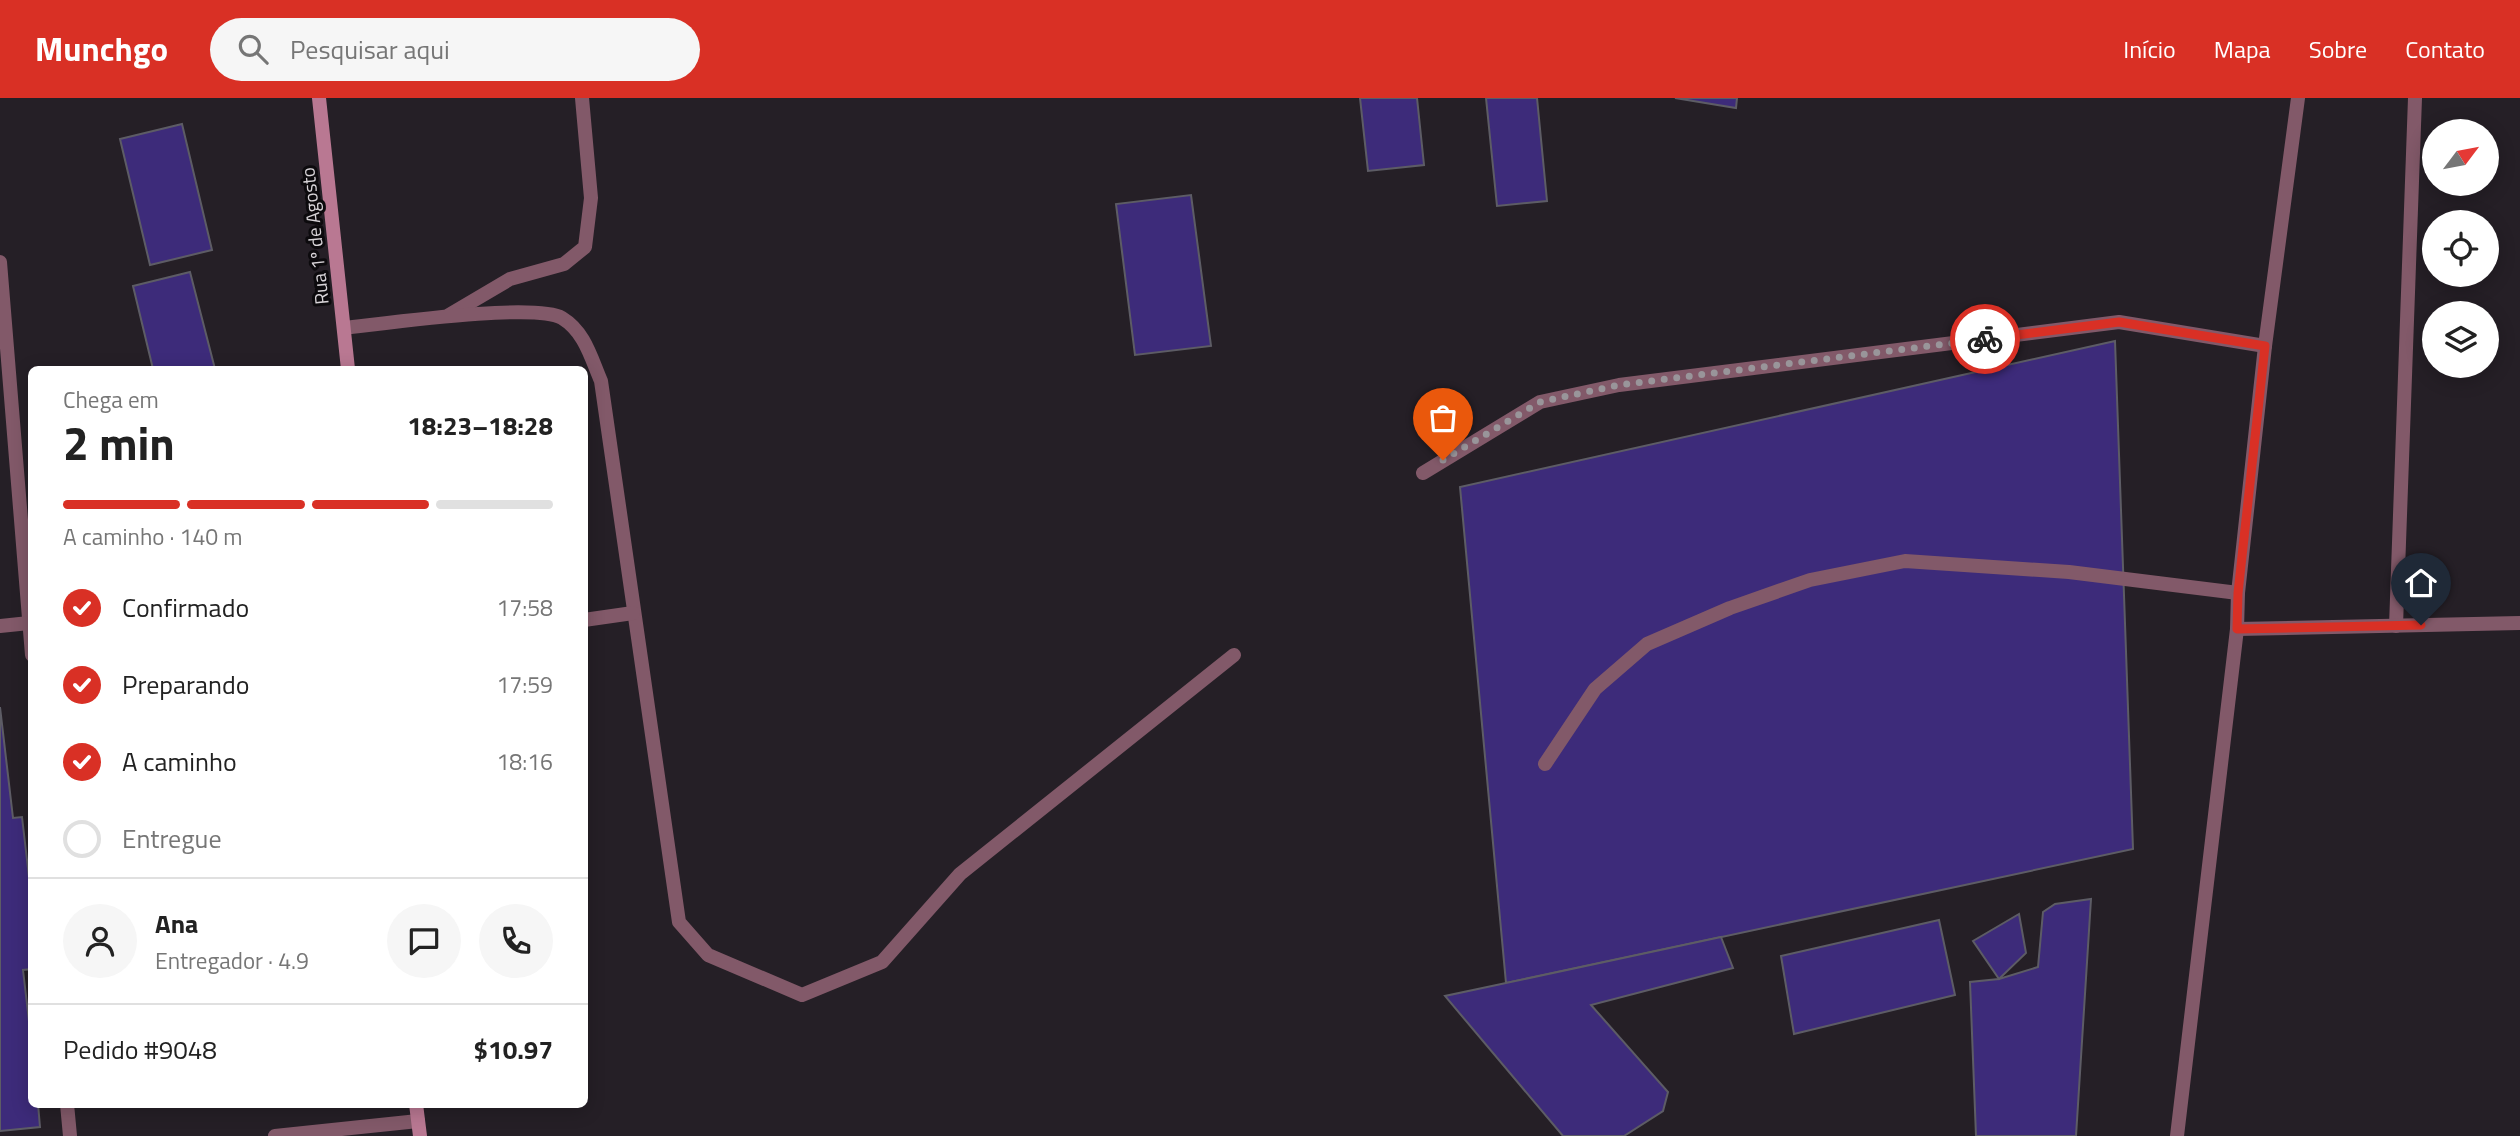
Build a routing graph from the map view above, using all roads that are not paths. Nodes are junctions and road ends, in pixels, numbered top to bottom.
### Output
1 (319, 98) edge
2 (582, 98) edge
3 (2298, 98) edge
4 (2416, 98) edge
5 (0, 261) edge
6 (445, 318) junction
7 (344, 328) junction
8 (2265, 346) junction
9 (348, 366) edge
10 (1423, 473) dead end
11 (2238, 593) junction
12 (28, 611) edge
13 (633, 613) junction
14 (588, 619) edge
15 (28, 623) edge
16 (2520, 623) edge
17 (0, 626) edge
18 (2396, 626) junction
19 (2237, 629) junction
20 (1234, 654) dead end
21 (1545, 764) dead end
22 (68, 1108) edge
23 (416, 1108) edge
24 (419, 1129) edge
25 (70, 1136) edge
26 (275, 1136) edge
27 (2177, 1136) edge

1 - 7 main road, Rua 1º de Agosto
2 - 6 street
3 - 8 street
4 - 18 street
5 - 12 street
6 - 7 street
6 - 13 street
7 - 9 main road, Rua 1º de Agosto
8 - 10 street
8 - 11 street
11 - 19 street
11 - 21 street
13 - 14 street
13 - 20 street
15 - 17 street
16 - 18 street
18 - 19 street
19 - 27 street
22 - 25 street
23 - 24 main road
24 - 26 street

